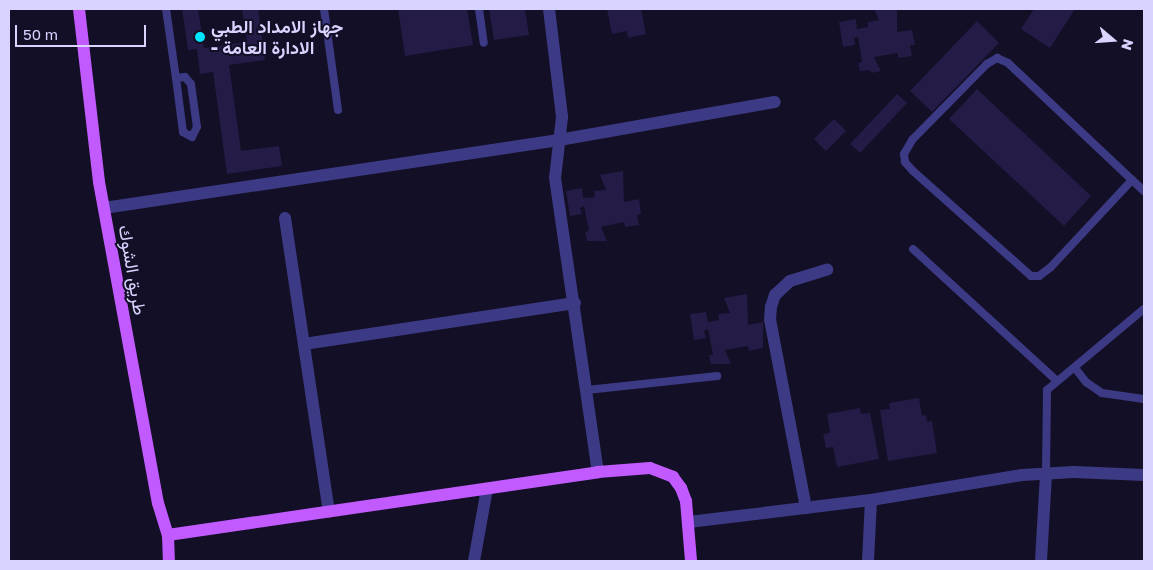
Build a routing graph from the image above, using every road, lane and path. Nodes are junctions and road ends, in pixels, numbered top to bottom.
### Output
1 (79, 9) edge
2 (166, 9) edge
3 (324, 9) edge
4 (479, 9) edge
5 (549, 9) edge
6 (484, 43) dead end
7 (176, 78) junction
8 (775, 102) dead end
9 (338, 110) dead end
10 (559, 140) junction
11 (1132, 180) junction
12 (1144, 191) edge
13 (104, 208) junction
14 (285, 218) dead end
15 (913, 249) dead end
16 (827, 270) dead end
17 (575, 303) junction
18 (1144, 309) edge
19 (304, 344) junction
20 (1075, 368) junction
21 (717, 376) dead end
22 (1057, 381) junction
23 (587, 390) junction
24 (1144, 399) edge
25 (598, 472) junction
26 (1046, 473) junction
27 (1144, 475) edge
28 (487, 489) junction
29 (871, 500) junction
30 (806, 508) junction
31 (329, 512) junction
32 (689, 522) junction
33 (168, 535) junction
34 (168, 561) edge
35 (474, 561) edge
36 (691, 561) edge
37 (868, 561) edge
38 (1041, 561) edge

1 - 13 main road, طريق الشوك
2 - 7 lane
3 - 9 lane
4 - 6 lane
5 - 10 street
7 - 7 lane
8 - 10 street
10 - 13 street
10 - 17 street
11 - 11 lane
11 - 12 lane
13 - 33 main road, طريق الشوك
14 - 19 street
15 - 22 lane
16 - 30 street
17 - 19 street
17 - 23 street
18 - 20 lane
19 - 31 street
20 - 22 lane
20 - 24 lane
21 - 23 lane
22 - 26 lane
23 - 25 street
25 - 28 main road
25 - 32 main road
26 - 27 street
26 - 29 street
26 - 38 street
28 - 31 main road
28 - 35 street
29 - 30 street
29 - 37 street
30 - 32 street
31 - 33 main road
32 - 36 main road
33 - 34 main road, طريق الشوك

